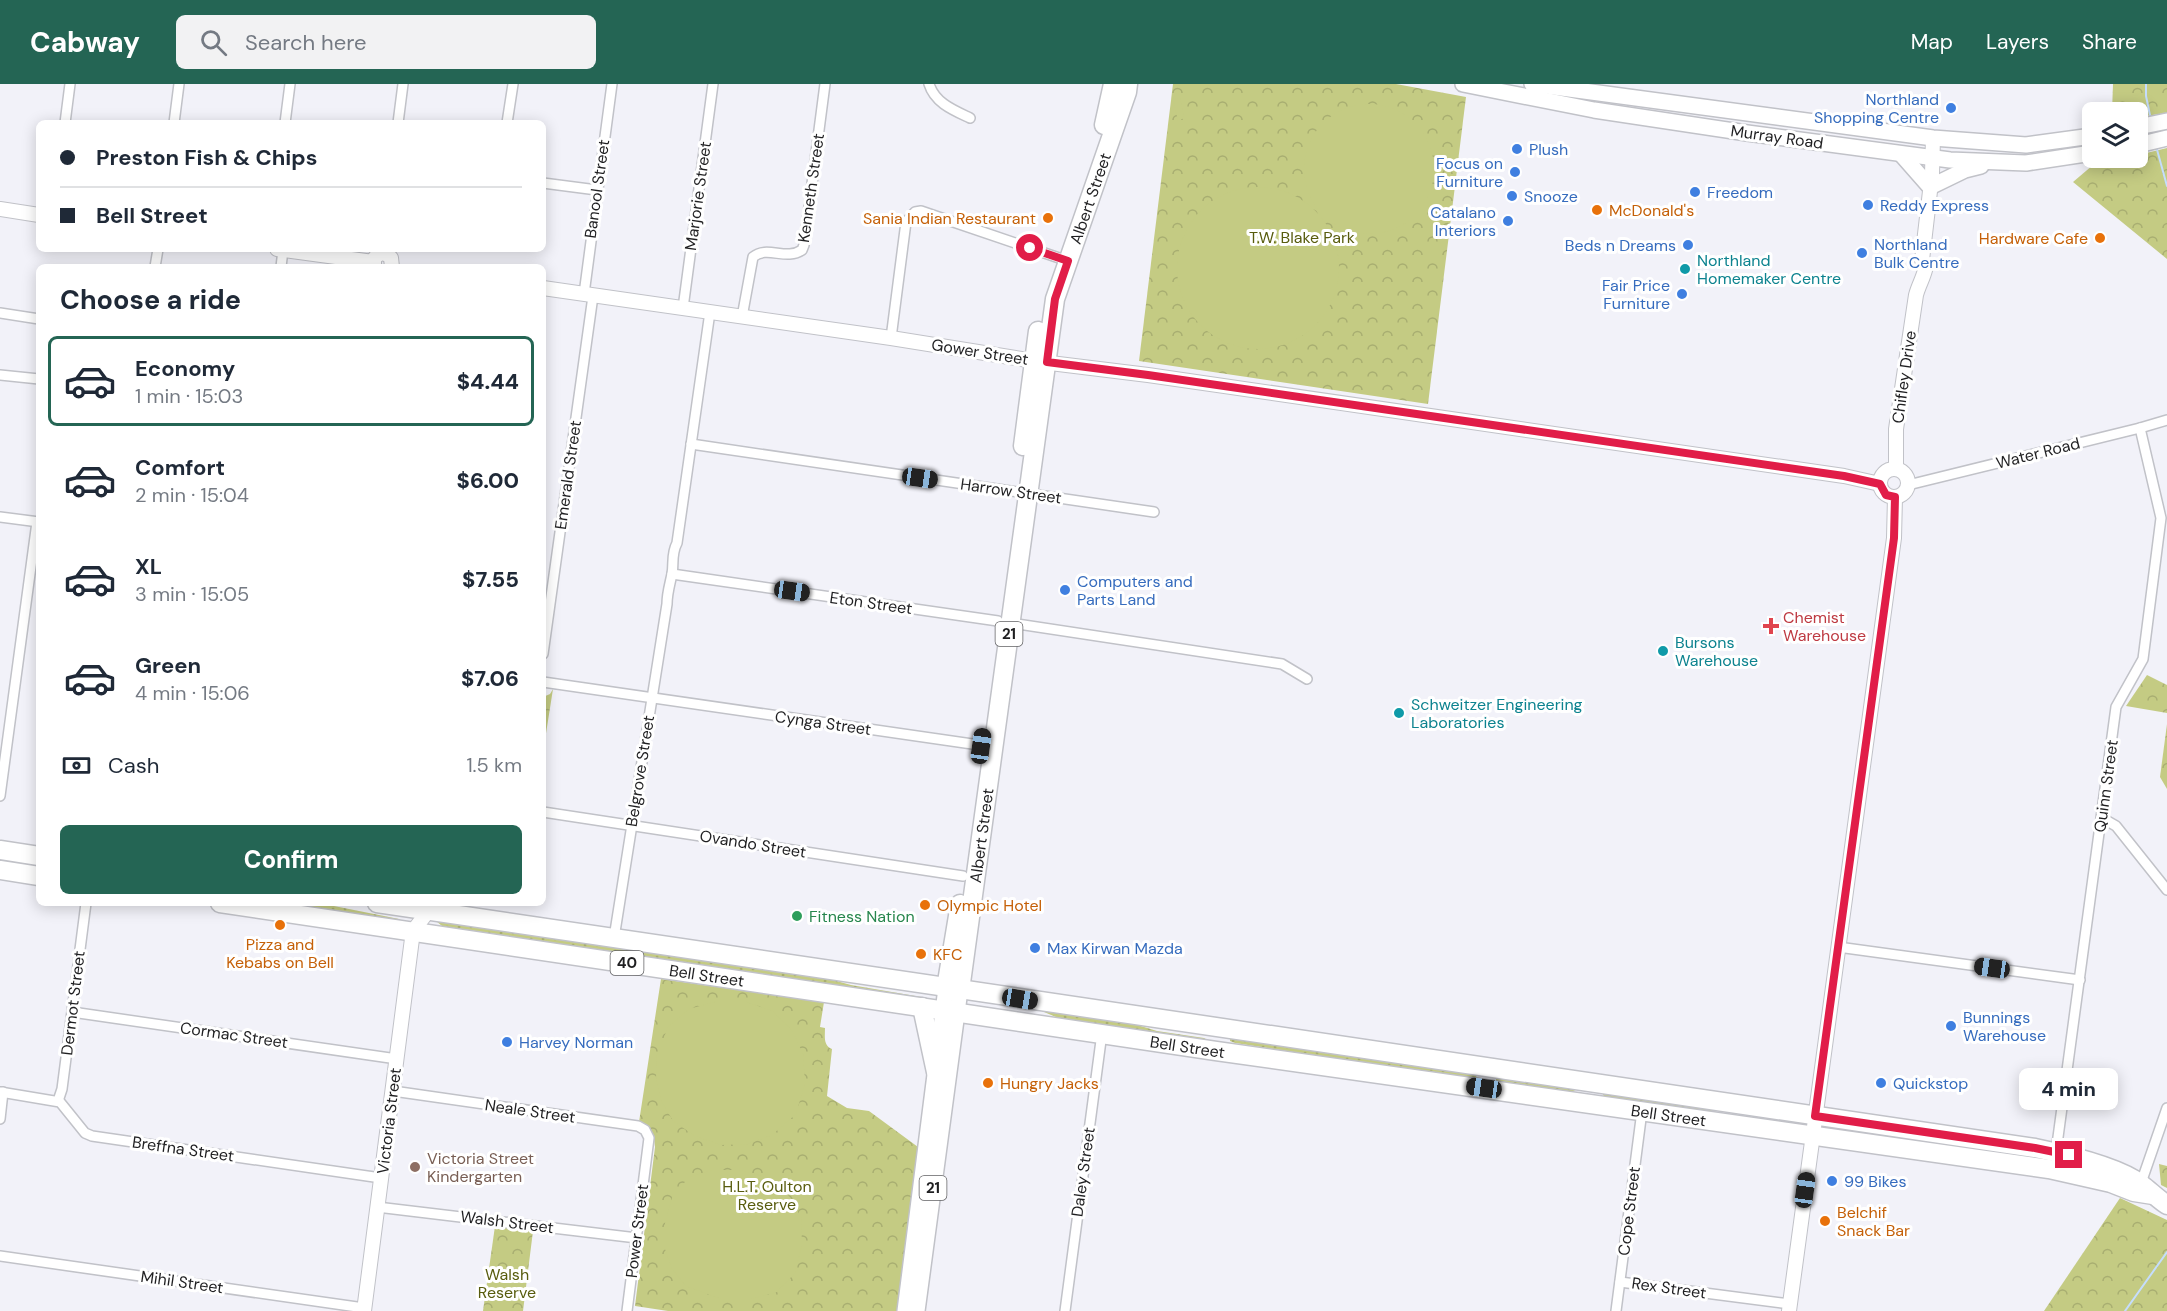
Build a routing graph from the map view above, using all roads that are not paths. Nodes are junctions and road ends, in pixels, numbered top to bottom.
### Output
1 (70, 84) edge
2 (179, 84) edge
3 (290, 84) edge
4 (403, 84) edge
5 (513, 84) edge
6 (612, 84) edge
7 (713, 84) edge
8 (825, 84) edge
9 (929, 84) edge
10 (1113, 84) edge
11 (1128, 84) edge
12 (1463, 84) edge
13 (1532, 84) edge
14 (1596, 91) junction
15 (1594, 110) junction
16 (970, 118) dead end
17 (65, 120) edge
18 (174, 120) edge
19 (285, 120) edge
20 (398, 120) edge
21 (507, 120) edge
22 (2167, 121) edge
23 (1110, 124) junction
24 (2148, 125) edge
25 (2082, 137) edge
26 (1933, 138) junction
27 (1900, 154) junction
28 (2082, 155) edge
29 (1932, 158) junction
30 (1999, 162) junction
31 (546, 183) edge
32 (1930, 187) junction
33 (597, 190) junction
34 (0, 209) edge
35 (36, 215) edge
36 (312, 252) edge
37 (377, 258) edge
38 (1063, 259) junction
39 (394, 264) edge
40 (546, 288) edge
41 (588, 295) junction
42 (683, 308) junction
43 (710, 312) junction
44 (0, 313) edge
45 (742, 317) junction
46 (36, 319) edge
47 (891, 338) junction
48 (1040, 361) junction
49 (0, 375) edge
50 (36, 380) edge
51 (2167, 420) edge
52 (2140, 428) junction
53 (691, 444) junction
54 (1896, 469) junction
55 (1880, 484) junction
56 (1908, 485) junction
57 (1023, 493) junction
58 (1895, 497) junction
59 (1154, 512) dead end
60 (0, 517) edge
61 (2164, 518) edge
62 (36, 522) edge
63 (36, 535) edge
64 (675, 574) junction
65 (546, 611) edge
66 (1005, 622) junction
67 (1307, 680) dead end
68 (546, 682) edge
69 (652, 698) junction
70 (987, 747) junction
71 (3, 751) edge
72 (0, 796) edge
73 (546, 812) edge
74 (2102, 818) junction
75 (632, 825) junction
76 (0, 850) edge
77 (36, 856) edge
78 (0, 870) edge
79 (36, 876) edge
80 (963, 876) junction
81 (2167, 890) edge
82 (967, 898) junction
83 (86, 906) edge
84 (241, 906) edge
85 (429, 907) edge
86 (413, 931) junction
87 (614, 938) junction
88 (1838, 947) junction
89 (815, 969) junction
90 (2080, 980) junction
91 (953, 989) junction
92 (842, 995) junction
93 (922, 1007) junction
94 (950, 1011) junction
95 (72, 1012) junction
96 (1218, 1028) junction
97 (1102, 1033) junction
98 (1216, 1051) junction
99 (397, 1059) junction
100 (1487, 1068) junction
101 (936, 1072) junction
102 (1592, 1083) junction
103 (1484, 1088) junction
104 (393, 1091) junction
105 (2, 1092) edge
106 (58, 1101) junction
107 (938, 1103) junction
108 (1589, 1103) junction
109 (2167, 1108) edge
110 (1642, 1111) junction
111 (1815, 1116) junction
112 (0, 1119) edge
113 (1812, 1135) junction
114 (647, 1151) joint
115 (2056, 1152) junction
116 (381, 1178) junction
117 (926, 1193) junction
118 (2153, 1194) edge
119 (377, 1207) junction
120 (637, 1238) junction
121 (0, 1256) edge
122 (1620, 1282) junction
123 (1790, 1308) edge
124 (364, 1310) edge
125 (627, 1311) edge
126 (905, 1311) edge
127 (917, 1311) edge
128 (1065, 1311) edge
129 (1616, 1311) edge

1 - 17 street
2 - 18 street
3 - 19 street
4 - 20 street
5 - 21 street
6 - 33 street, Banool Street
7 - 42 street, Marjorie Street
8 - 45 street, Kenneth Street
9 - 16 street
10 - 23 highway, Albert Street / 21
11 - 23 highway, Albert Street / 21
12 - 15 main road, Murray Road
13 - 14 main road, Murray Road
14 - 15 main road
14 - 26 main road, Murray Road
15 - 27 main road, Murray Road
22 - 24 main road
23 - 38 highway, Albert Street / 21
25 - 26 main road, Murray Road
26 - 29 street, Chifley Drive
27 - 29 main road, Murray Road
27 - 32 main road
28 - 30 main road, Murray Road
29 - 30 main road, Murray Road
29 - 32 street, Chifley Drive
30 - 32 main road
31 - 33 street
32 - 54 street, Chifley Drive
33 - 41 street, Banool Street
34 - 35 street
36 - 37 street
37 - 39 street
38 - 47 street
38 - 48 highway, Albert Street / 21
40 - 41 street, Gower Street
41 - 42 street, Gower Street
41 - 65 street, Emerald Street
42 - 43 street, Gower Street
43 - 45 street, Gower Street
43 - 53 street, Belgrove Street
44 - 46 street
45 - 47 street, Gower Street
47 - 48 street, Gower Street
48 - 55 street, Gower Street
48 - 57 highway, Albert Street / 21
49 - 50 street
51 - 52 street, Water Road
52 - 56 street, Water Road
52 - 61 street, Quinn Street
53 - 57 street, Harrow Street
53 - 64 street, Belgrove Street
54 - 55 street
54 - 56 street
55 - 58 street
56 - 58 street
57 - 59 street, Harrow Street
57 - 66 highway, Albert Street / 21
58 - 88 street
60 - 62 street
61 - 74 street, Quinn Street
63 - 71 street
64 - 66 street, Eton Street
64 - 69 street, Belgrove Street
66 - 67 street, Eton Street
66 - 70 highway, Albert Street / 21
68 - 69 street
69 - 70 street, Cynga Street
69 - 75 street, Belgrove Street
70 - 80 highway, Albert Street / 21
70 - 82 highway, Albert Street / 21
71 - 72 street
73 - 75 street, Ovando Street
74 - 81 street
74 - 90 street, Quinn Street
75 - 80 street, Ovando Street
75 - 87 street, Belgrove Street
76 - 77 highway
78 - 79 highway
80 - 82 highway, Albert Street / 21
82 - 91 highway, Albert Street / 21
83 - 95 street, Dermot Street
84 - 86 highway, Bell Street / 40
85 - 86 street
85 - 87 highway, Bell Street / 40
86 - 92 highway, Bell Street / 40
86 - 99 street, Victoria Street
87 - 89 highway, Bell Street / 40
88 - 90 street
88 - 111 street
89 - 91 highway, Bell Street / 40
89 - 92 highway
90 - 115 street, Quinn Street
91 - 94 main road, Albert Street / 21
91 - 96 highway, Bell Street / 40
92 - 93 highway, Bell Street / 40
93 - 94 highway, Bell Street / 40
93 - 101 highway
94 - 97 highway, Bell Street / 40
94 - 101 main road, Albert Street / 21
94 - 107 main road, Albert Street / 21
95 - 99 street, Cormac Street
95 - 106 street, Dermot Street
96 - 98 highway
96 - 100 highway, Bell Street / 40
97 - 98 highway, Bell Street / 40
97 - 128 street, Daley Street
98 - 103 highway, Bell Street / 40
99 - 104 street, Victoria Street
100 - 102 highway, Bell Street / 40
100 - 103 highway
101 - 107 main road, Albert Street / 21
102 - 108 highway
102 - 111 highway, Bell Street / 40
103 - 108 highway, Bell Street / 40
104 - 114 street, Neale Street
104 - 116 street, Victoria Street
105 - 106 street
105 - 112 street
106 - 116 street, Breffna Street
107 - 117 main road, Albert Street / 21
108 - 110 highway, Bell Street / 40
109 - 118 street
110 - 113 highway, Bell Street / 40
110 - 122 street, Cope Street
111 - 113 street
111 - 115 highway, Bell Street / 40
113 - 118 highway, Bell Street / 40
113 - 123 street
114 - 120 street, Power Street
115 - 118 highway, Bell Street / 40
116 - 119 street, Victoria Street
117 - 126 main road, Albert Street / 21
117 - 127 main road, Albert Street / 21
119 - 120 street, Walsh Street
119 - 124 street, Victoria Street
120 - 125 street, Power Street
121 - 124 street, Mihil Street
122 - 123 street, Rex Street
122 - 129 street, Cope Street

